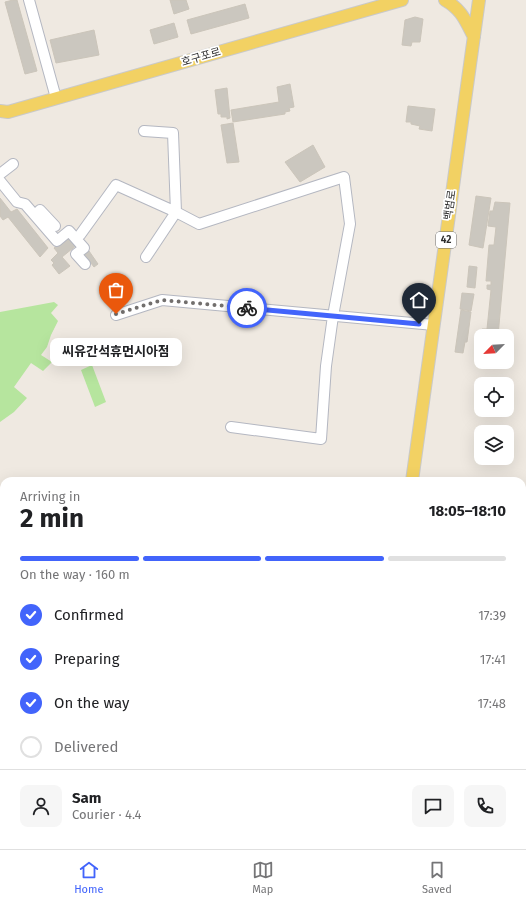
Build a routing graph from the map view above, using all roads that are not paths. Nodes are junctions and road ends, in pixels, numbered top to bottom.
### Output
1 (29, 0) edge
2 (402, 0) edge
3 (445, 0) edge
4 (479, 0) edge
5 (474, 37) junction
6 (56, 98) junction
7 (3, 112) edge
8 (144, 131) dead end
9 (14, 164) dead end
10 (0, 174) edge
11 (0, 181) edge
12 (176, 212) junction
13 (35, 215) junction
14 (55, 226) dead end
15 (80, 235) dead end
16 (146, 257) dead end
17 (85, 264) dead end
18 (116, 314) dead end
19 (333, 316) junction
20 (434, 325) junction
21 (231, 427) dead end
22 (413, 477) edge

1 - 6 street
2 - 6 main road, 호구포로
3 - 5 main road
4 - 5 main road, 백범로 / 42
5 - 20 main road, 백범로 / 42
6 - 7 main road, 호구포로
8 - 12 street
9 - 10 street
11 - 13 street
12 - 15 street
12 - 16 street
12 - 19 street
13 - 14 street
13 - 17 street
18 - 19 street
19 - 20 street
19 - 21 street
20 - 22 main road, 백범로 / 42

